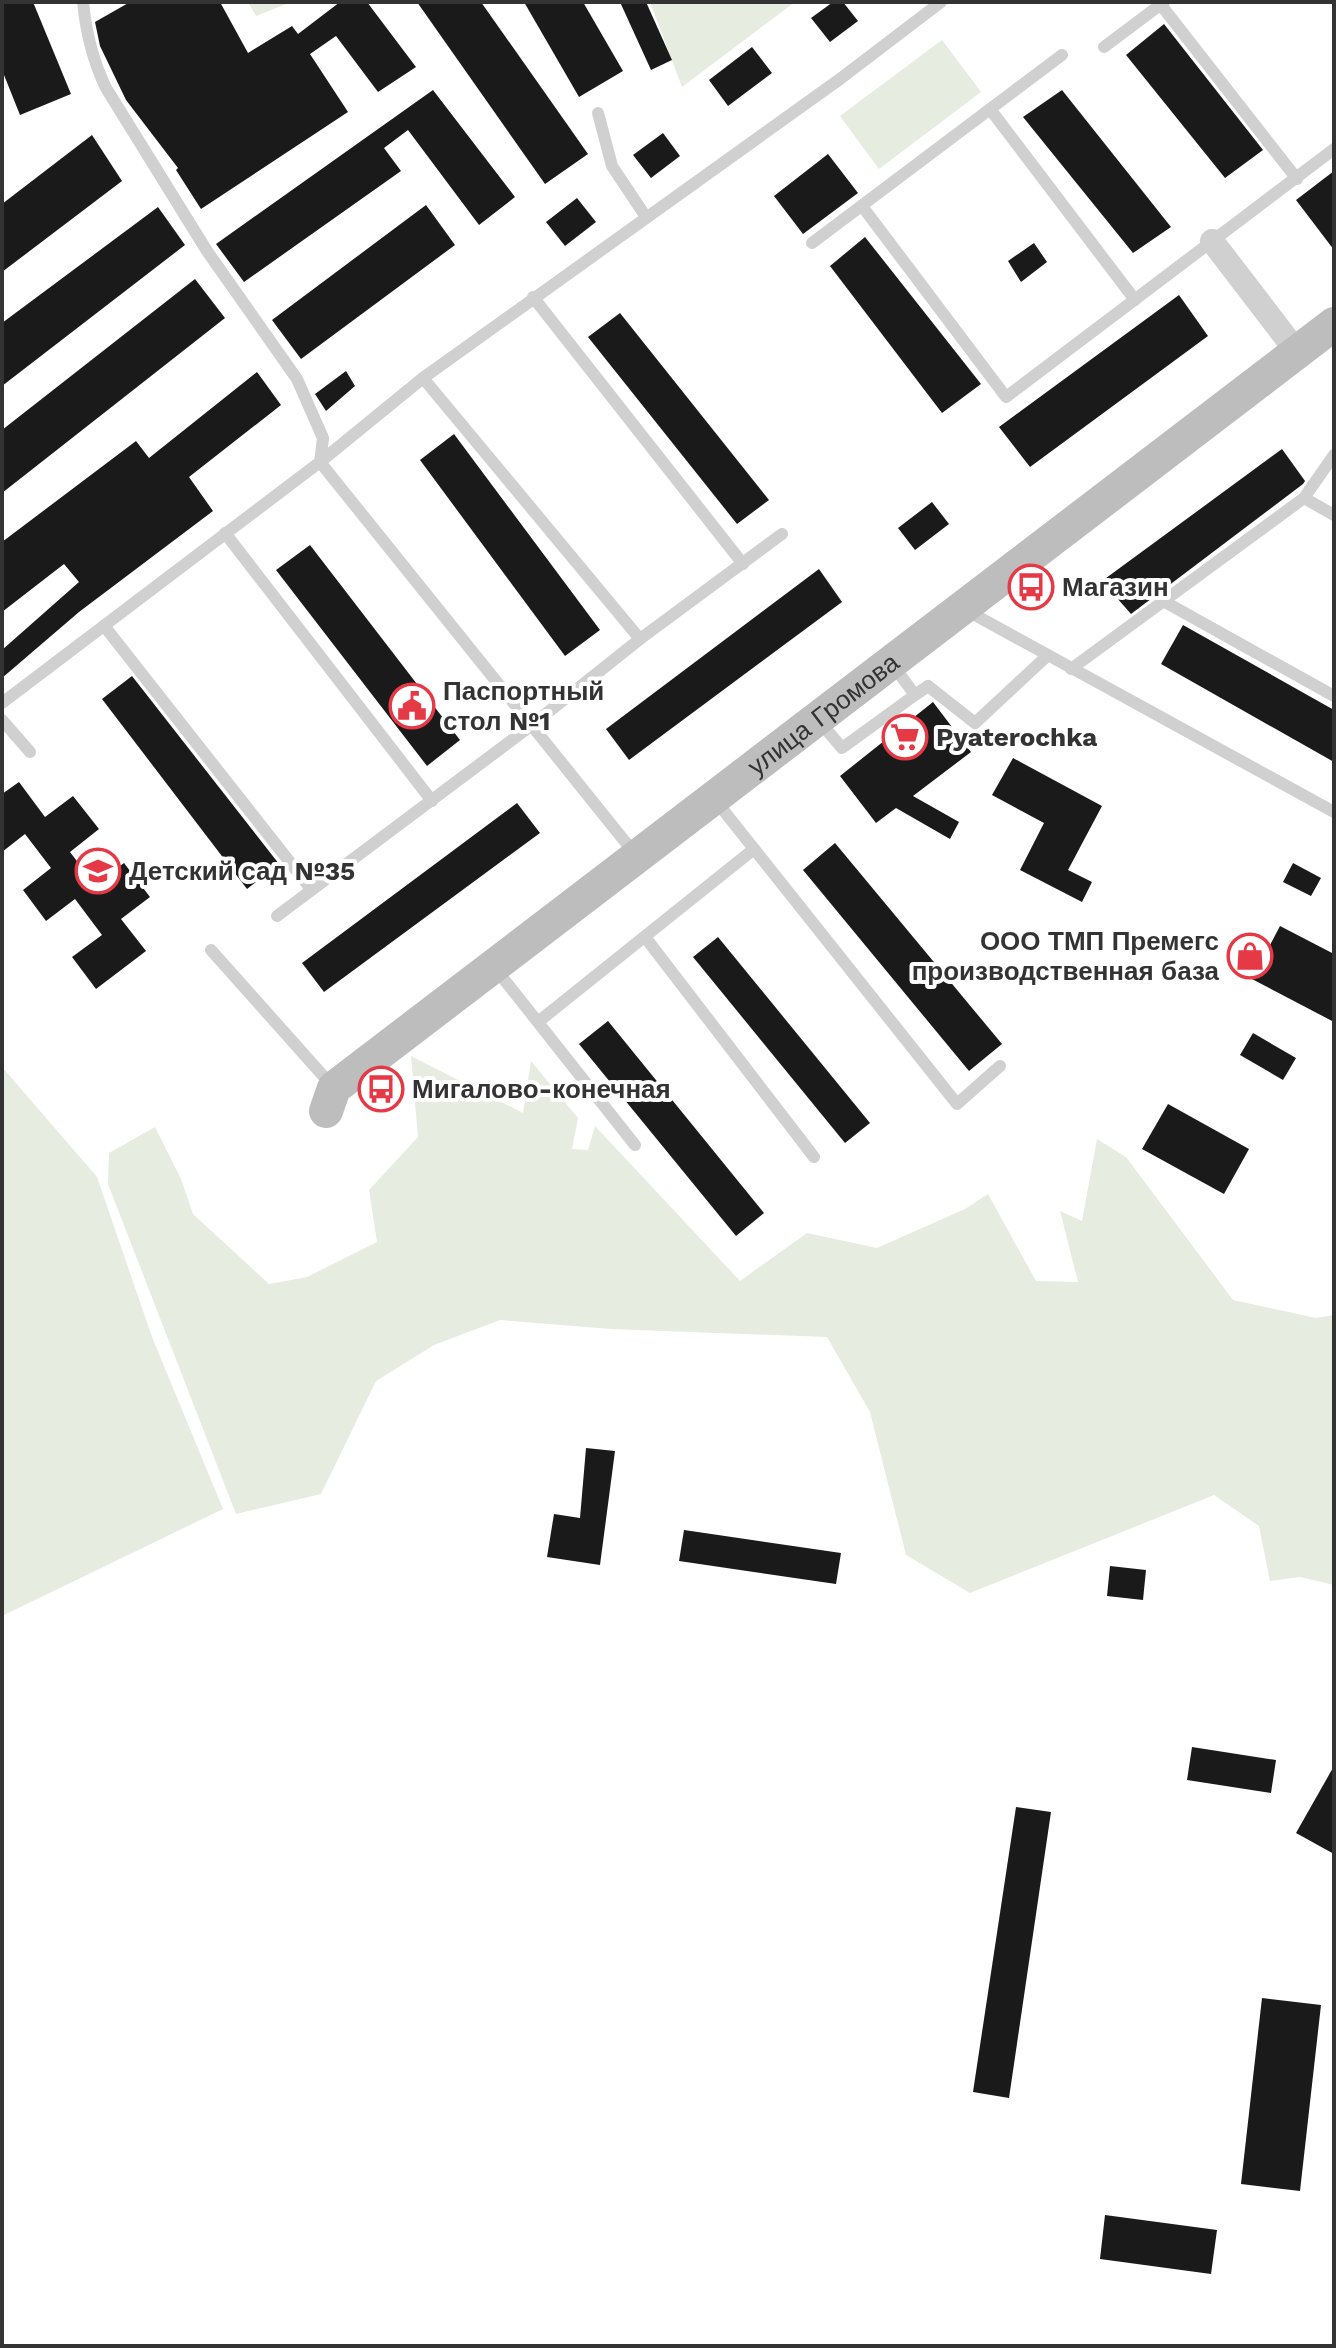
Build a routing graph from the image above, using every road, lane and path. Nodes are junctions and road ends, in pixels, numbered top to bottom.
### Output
1 (83, 2) edge
2 (941, 2) edge
3 (1162, 3) edge
4 (1104, 47) dead end
5 (1062, 55) dead end
6 (990, 109) junction
7 (598, 113) dead end
8 (1334, 149) edge
9 (1297, 179) junction
10 (862, 206) junction
11 (646, 217) junction
12 (1212, 241) junction
13 (812, 243) dead end
14 (533, 297) junction
15 (1135, 300) junction
16 (1334, 324) edge
17 (1297, 352) junction
18 (423, 378) junction
19 (1334, 455) edge
20 (320, 462) junction
21 (1304, 498) junction
22 (1334, 515) edge
23 (225, 533) junction
24 (782, 534) dead end
25 (743, 564) junction
26 (1165, 602) junction
27 (961, 608) junction
28 (105, 627) junction
29 (640, 639) junction
30 (1047, 656) junction
31 (891, 662) junction
32 (1071, 669) junction
33 (915, 695) junction
34 (1334, 696) edge
35 (2, 703) edge
36 (817, 719) junction
37 (2, 720) edge
38 (532, 725) junction
39 (30, 752) dead end
40 (713, 798) junction
41 (432, 801) junction
42 (1334, 812) edge
43 (754, 849) junction
44 (637, 856) junction
45 (311, 889) junction
46 (277, 916) dead end
47 (645, 937) junction
48 (211, 950) dead end
49 (493, 966) junction
50 (538, 1022) junction
51 (1000, 1066) dead end
52 (330, 1099) joint
53 (635, 1145) dead end
54 (814, 1157) dead end

1 - 20 lane
2 - 11 lane
3 - 4 lane
3 - 9 lane
5 - 6 lane
6 - 10 lane
6 - 15 lane
7 - 11 lane
8 - 9 lane
9 - 12 lane
10 - 13 lane
10 - 15 lane
11 - 14 lane
12 - 15 lane
12 - 17 street
14 - 18 lane
14 - 25 lane
16 - 17 street, улица Громова
17 - 27 street, улица Громова
18 - 20 lane
18 - 29 lane
19 - 21 lane
20 - 23 lane
20 - 38 lane
21 - 22 lane
21 - 26 lane
23 - 28 lane
23 - 41 lane
24 - 25 lane
25 - 29 lane
26 - 32 lane
26 - 34 lane
27 - 30 lane
27 - 31 street, улица Громова
28 - 35 lane
28 - 45 lane
29 - 38 lane
30 - 32 lane
30 - 33 lane
31 - 33 lane
31 - 36 street, улица Громова
32 - 42 lane
33 - 36 lane
36 - 40 street, улица Громова
37 - 39 lane
38 - 41 lane
38 - 44 lane
40 - 43 lane
40 - 44 street, улица Громова
41 - 45 lane
43 - 47 lane
43 - 51 lane
44 - 49 street, улица Громова
45 - 46 lane
47 - 50 lane
47 - 54 lane
48 - 52 lane
49 - 50 lane
49 - 52 street, улица Громова
50 - 53 lane

